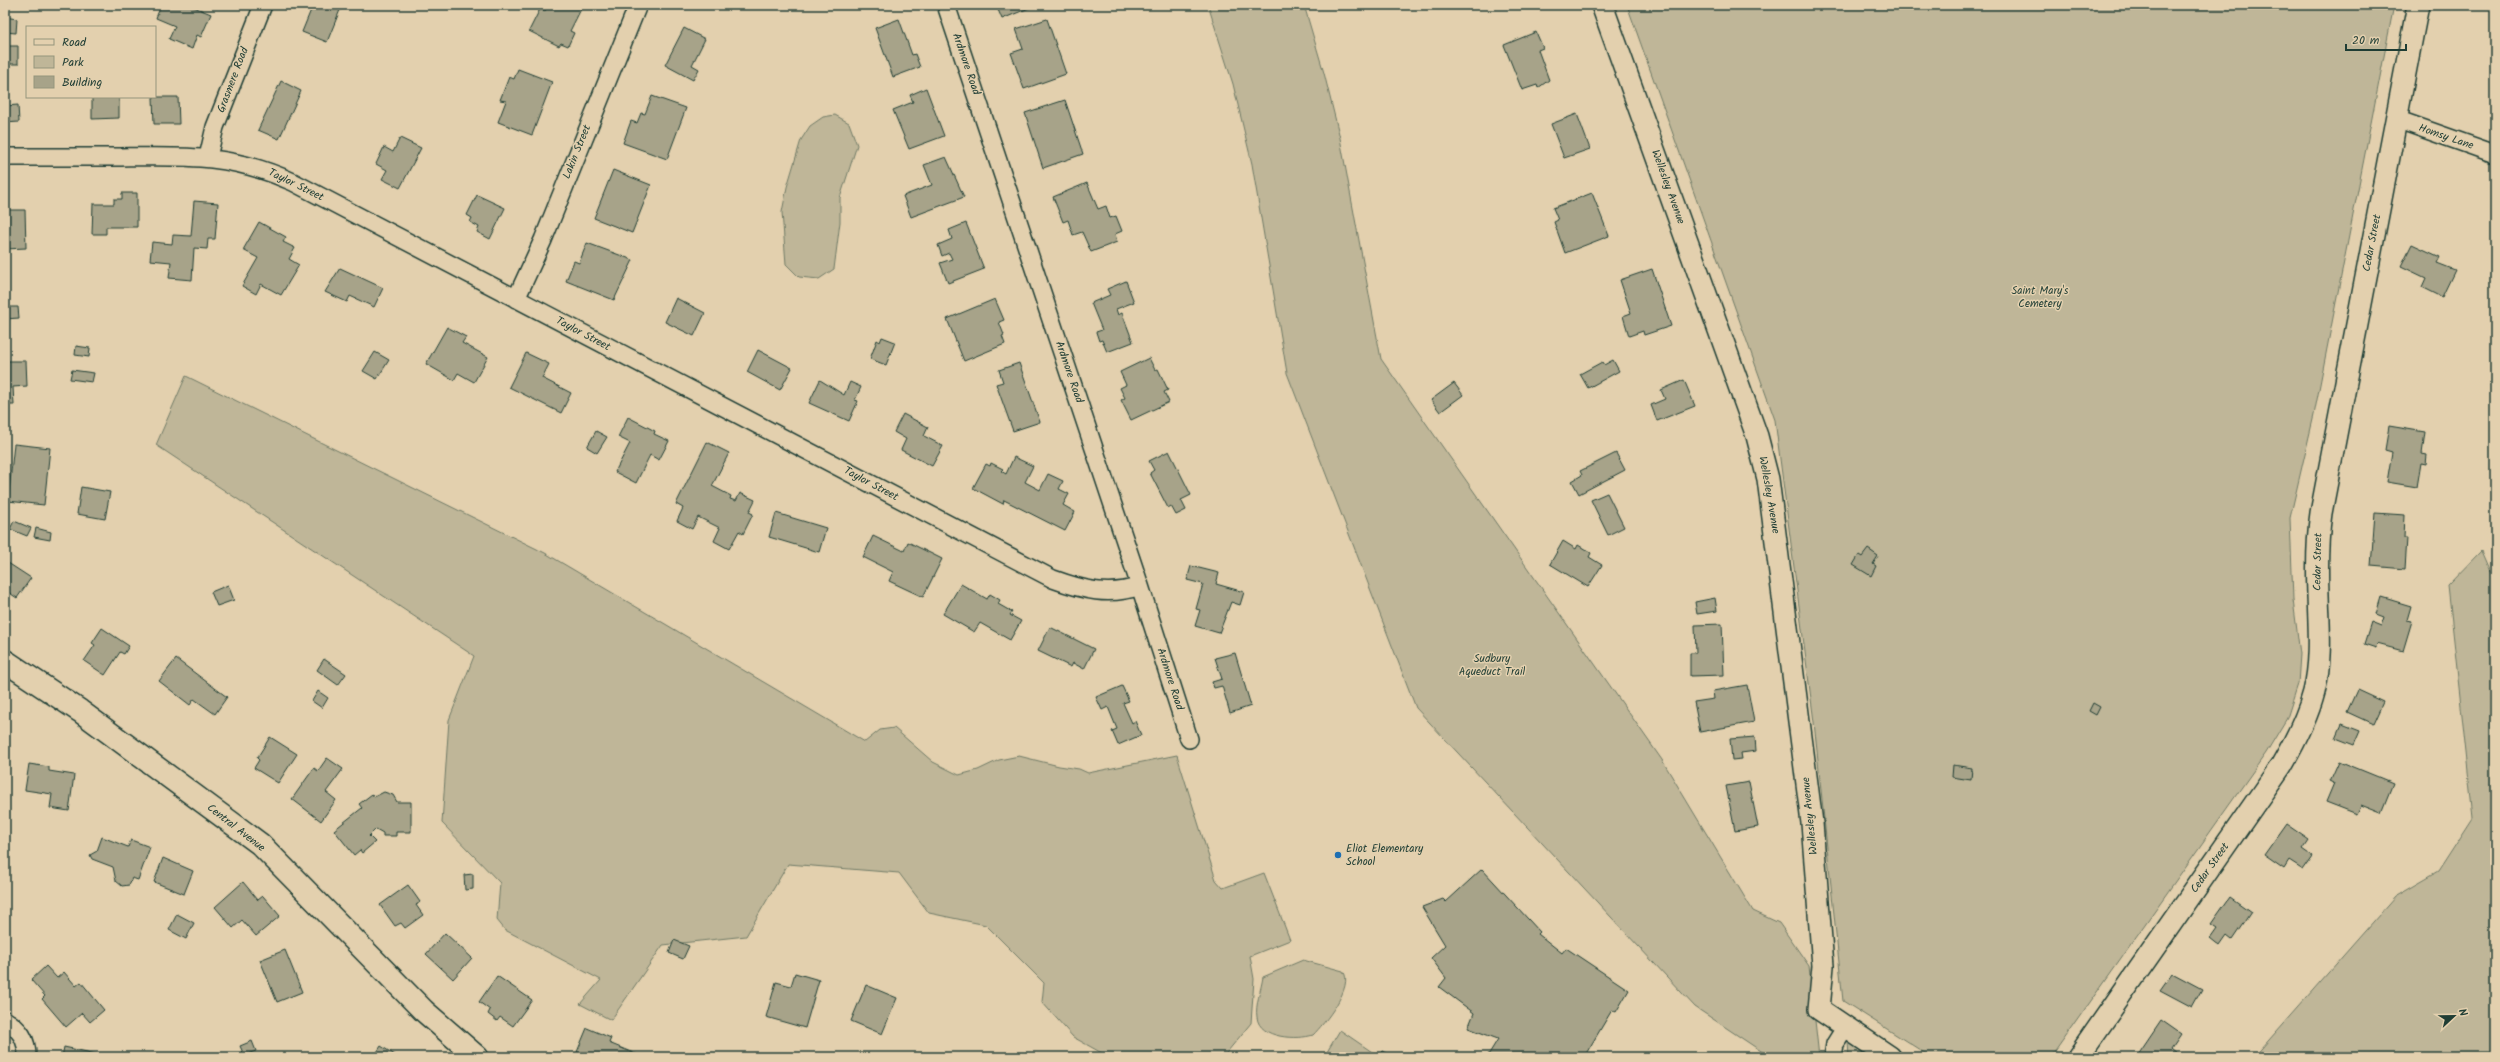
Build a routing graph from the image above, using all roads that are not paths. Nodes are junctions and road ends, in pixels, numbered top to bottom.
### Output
1 (263, 5) edge
2 (638, 5) edge
3 (946, 5) edge
4 (1602, 5) edge
5 (2418, 5) edge
6 (2396, 120) junction
7 (2495, 154) edge
8 (208, 157) junction
9 (5, 158) edge
10 (516, 299) junction
11 (1140, 586) junction
12 (5, 661) edge
13 (1189, 739) dead end
14 (5, 1020) edge
15 (1845, 1028) junction
16 (466, 1053) edge
17 (27, 1057) edge
18 (1833, 1057) edge
19 (1890, 1057) edge
20 (2078, 1057) edge

1 - 8 street, Grasmere Road
2 - 10 street, Lakin Street
3 - 11 street, Ardmore Road
4 - 15 street, Wellesley Avenue
5 - 6 street, Cedar Street
6 - 7 street, Homsy Lane
6 - 20 street, Cedar Street
8 - 9 street, Taylor Street
8 - 10 street, Taylor Street
10 - 11 street, Taylor Street
11 - 13 street, Ardmore Road
12 - 16 main road, Central Avenue
14 - 17 street
15 - 18 street
15 - 19 street

